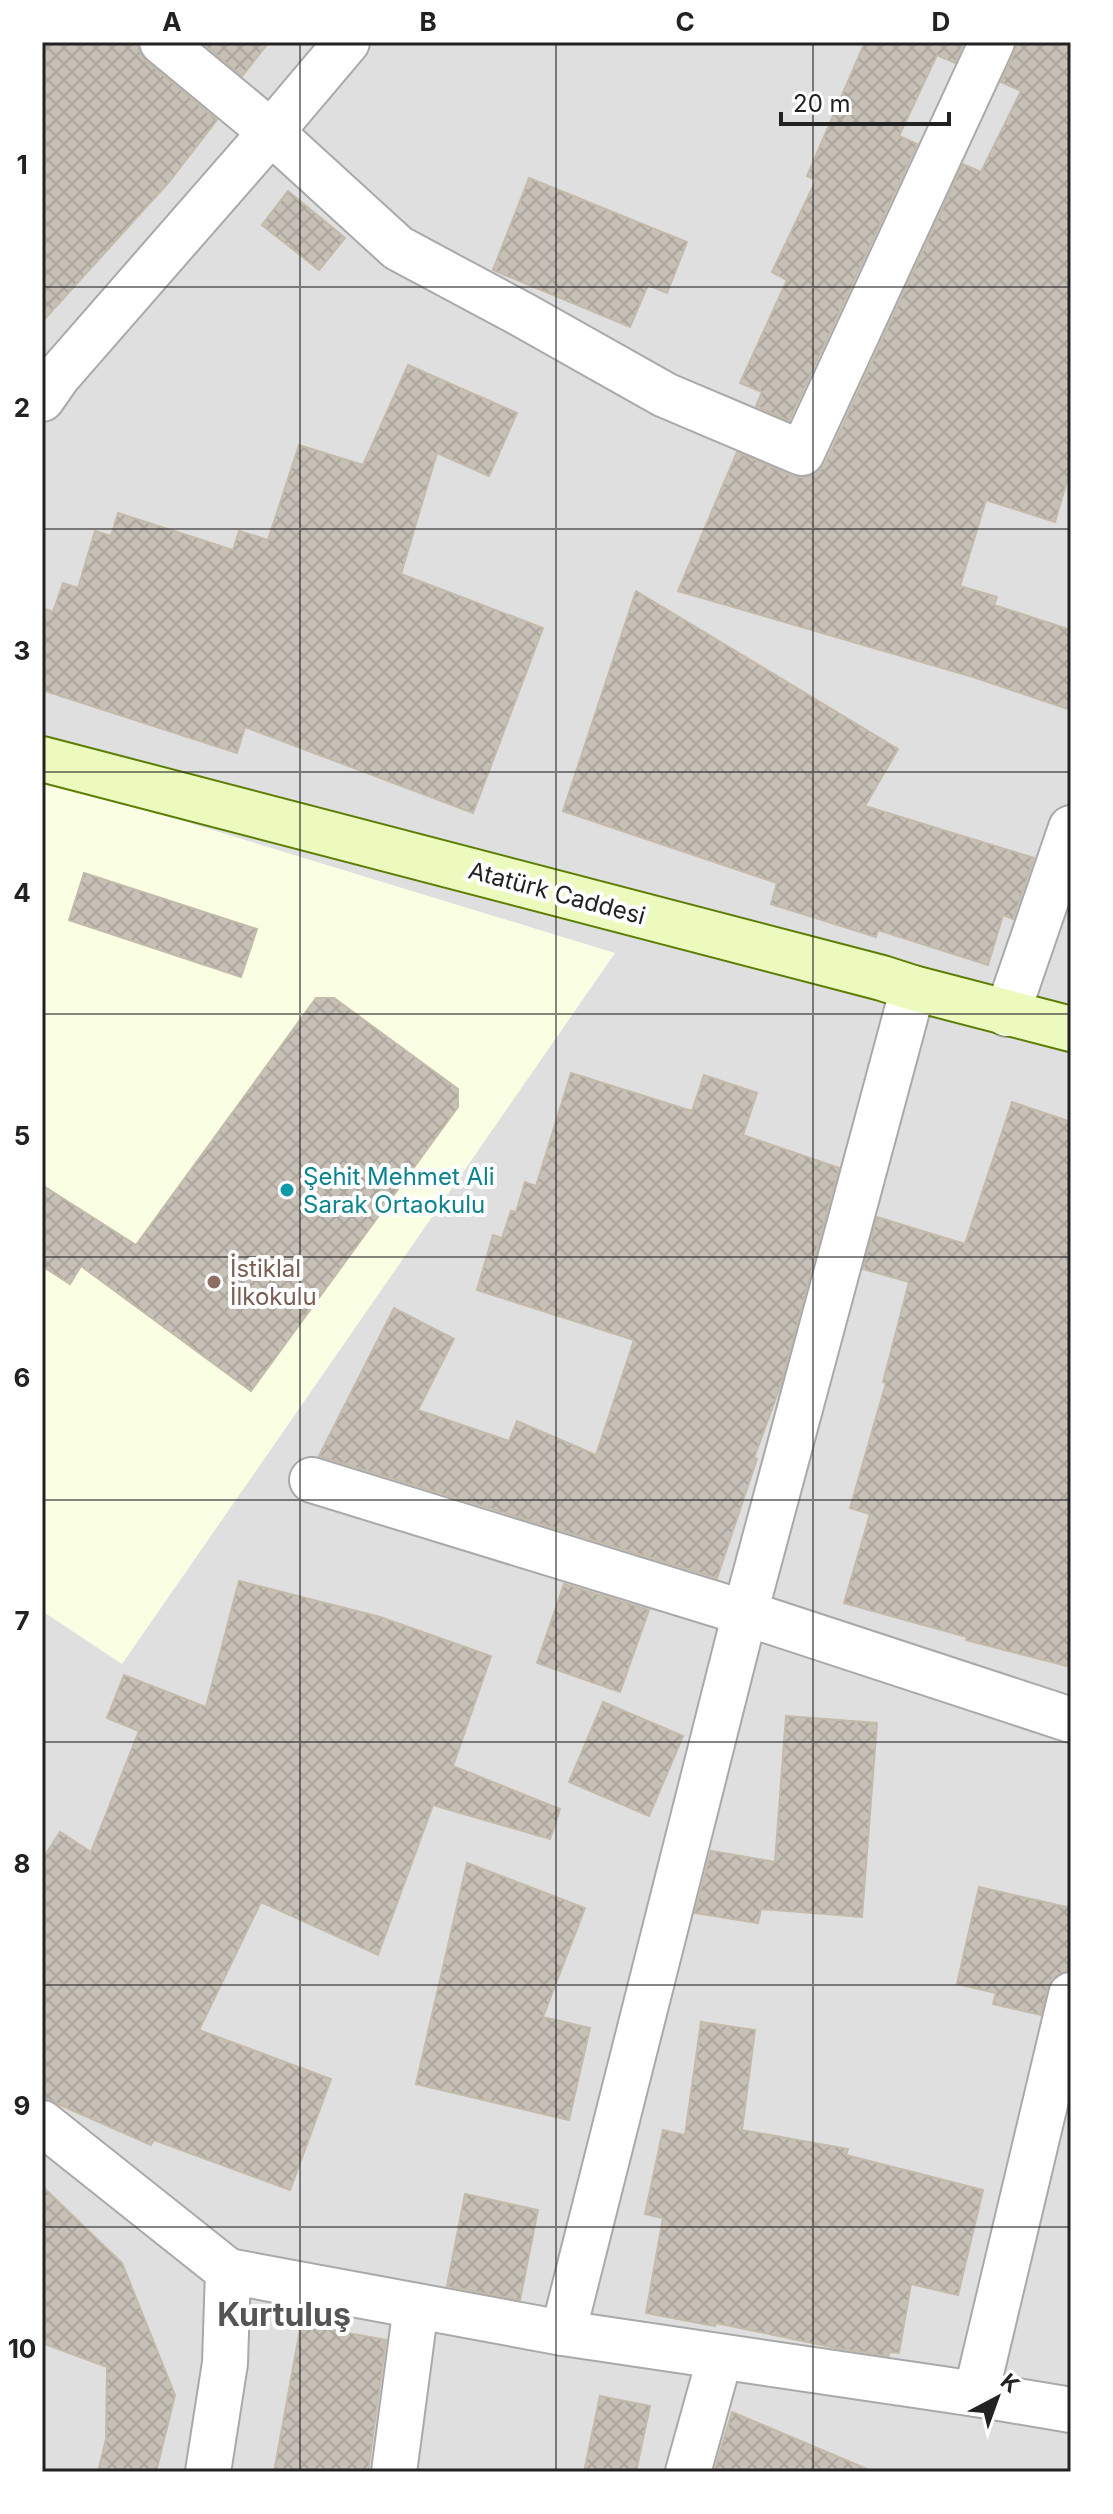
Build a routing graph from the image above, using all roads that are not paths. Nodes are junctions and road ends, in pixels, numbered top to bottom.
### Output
1 (162, 42) edge
2 (347, 42) edge
3 (992, 42) edge
4 (271, 132) junction
5 (47, 379) edge
6 (42, 759) edge
7 (1071, 828) edge
8 (913, 988) junction
9 (1007, 1014) junction
10 (1071, 1029) edge
11 (312, 1480) dead end
12 (745, 1613) junction
13 (1071, 1720) edge
14 (1071, 1995) edge
15 (42, 2123) edge
16 (228, 2271) junction
17 (416, 2306) junction
18 (563, 2333) junction
19 (720, 2357) junction
20 (976, 2394) junction
21 (1071, 2410) edge
22 (208, 2472) edge
23 (394, 2472) edge
24 (688, 2472) edge

1 - 4 street
2 - 4 street
3 - 4 street
4 - 5 street
6 - 8 main road, Atatürk Caddesi
7 - 9 street
8 - 9 main road, Atatürk Caddesi
8 - 12 street
9 - 10 main road, Atatürk Caddesi
11 - 12 street
12 - 13 street
12 - 18 street
14 - 20 street
15 - 16 street
16 - 17 street
16 - 22 street
17 - 18 street
17 - 23 street
18 - 19 street
19 - 20 street
19 - 24 street
20 - 21 street

